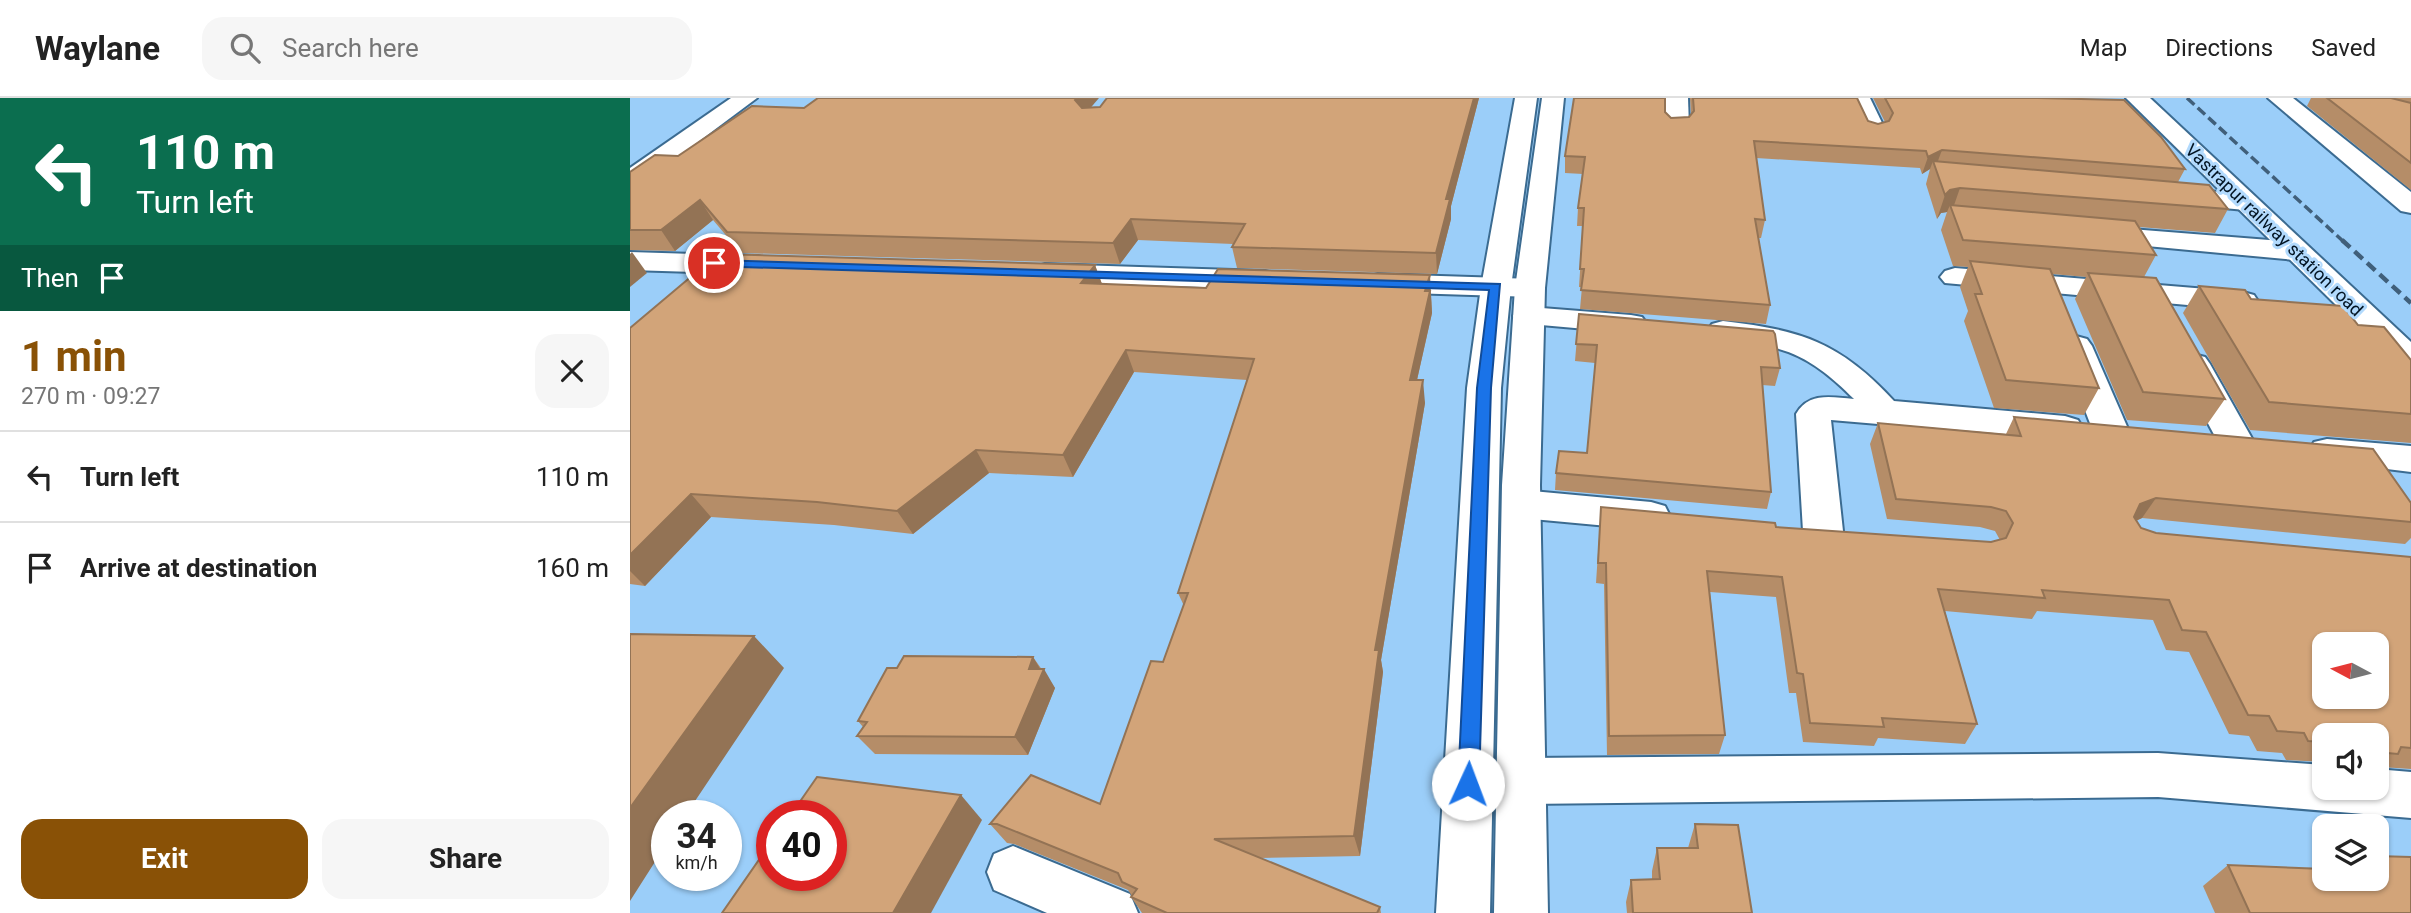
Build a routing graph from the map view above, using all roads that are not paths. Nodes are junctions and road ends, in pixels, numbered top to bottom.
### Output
1 (746, 98) edge
2 (1526, 98) edge
3 (1553, 98) edge
4 (1677, 98) edge
5 (1859, 98) edge
6 (2279, 98) edge
7 (2132, 104) edge
8 (1677, 127) edge
9 (1874, 131) edge
10 (1534, 143) junction
11 (630, 180) edge
12 (2137, 193) edge
13 (2245, 202) junction
14 (2411, 205) edge
15 (2073, 232) edge
16 (2295, 251) junction
17 (630, 261) edge
18 (784, 265) edge
19 (1021, 273) edge
20 (1955, 277) dead end
21 (1286, 281) edge
22 (1356, 282) edge
23 (2052, 285) junction
24 (2154, 294) junction
25 (1518, 297) junction
26 (2276, 304) edge
27 (2316, 307) edge
28 (2357, 310) junction
29 (2411, 360) edge
30 (1884, 412) junction
31 (2194, 439) edge
32 (2263, 445) junction
33 (2411, 459) edge
34 (1521, 505) junction
35 (1686, 519) edge
36 (1782, 527) edge
37 (1823, 531) junction
38 (1863, 535) edge
39 (1521, 781) junction
40 (2411, 795) edge
41 (1013, 872) dead end
42 (1111, 913) edge
43 (1463, 913) edge
44 (1521, 913) edge

1 - 11 street
2 - 10 street
3 - 10 street
4 - 8 street
5 - 9 street
6 - 14 street
7 - 13 street, Vastrapur railway station road
10 - 25 street
12 - 13 street
13 - 16 street, Vastrapur railway station road
15 - 16 street
16 - 28 street, Vastrapur railway station road
17 - 18 street
19 - 21 street
20 - 23 street
22 - 25 street
23 - 24 street
23 - 30 street
24 - 26 street
24 - 32 street
25 - 30 street
25 - 34 street
25 - 43 street
27 - 28 street
28 - 29 street, Vastrapur railway station road
30 - 37 street
31 - 32 street
32 - 33 street
34 - 35 street
34 - 39 street
36 - 37 street
37 - 38 street
39 - 40 street
39 - 44 street
41 - 42 street

